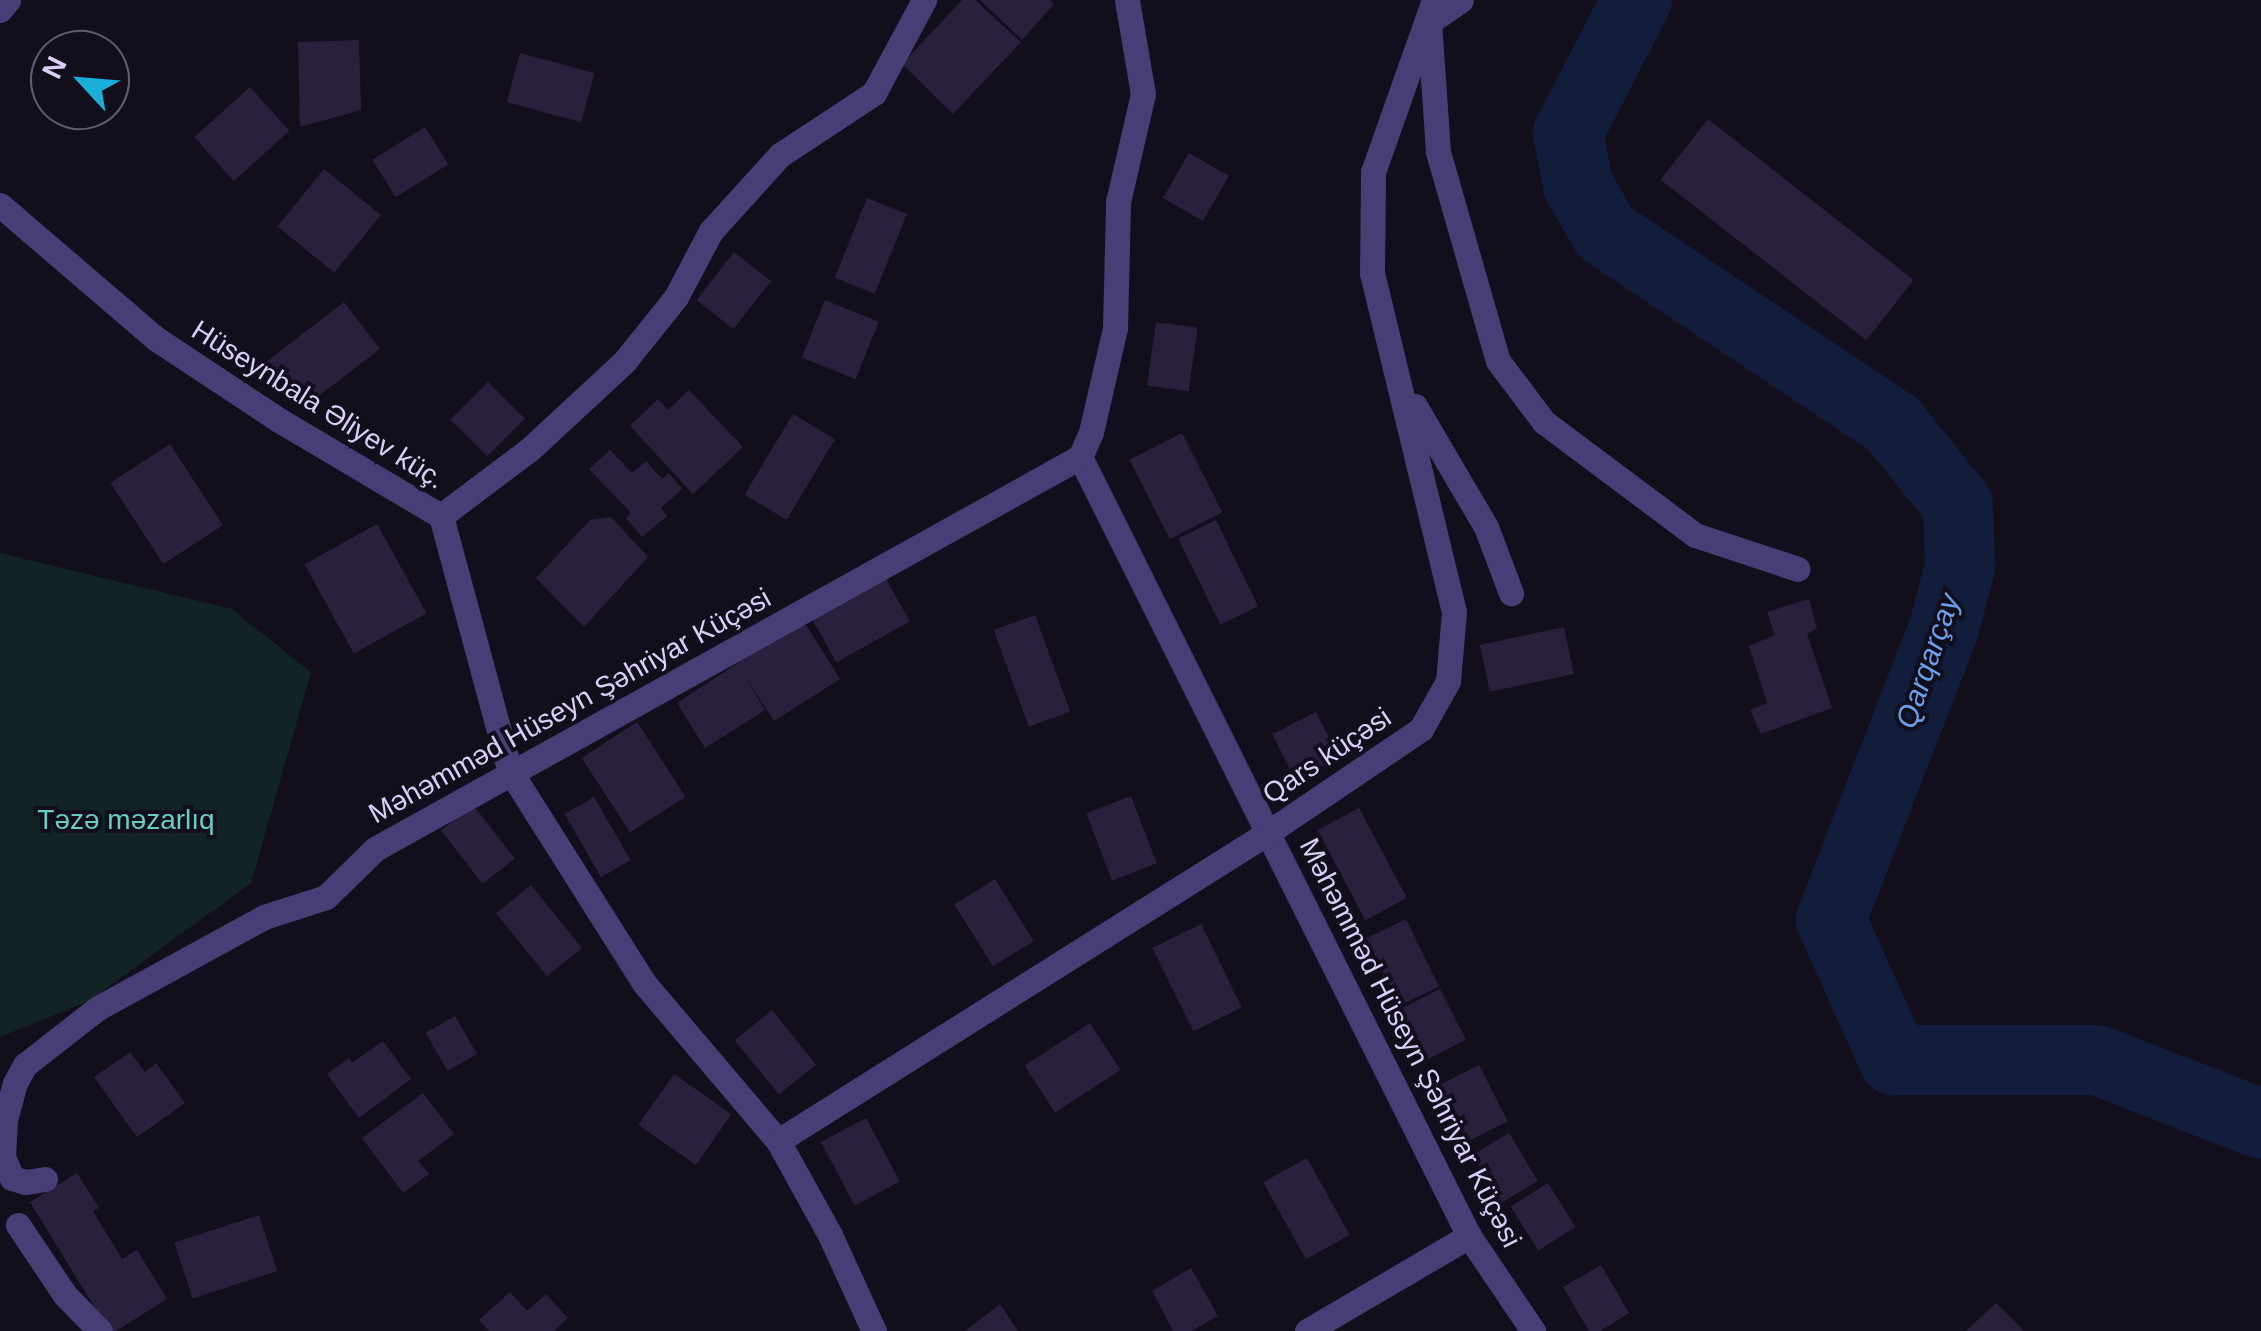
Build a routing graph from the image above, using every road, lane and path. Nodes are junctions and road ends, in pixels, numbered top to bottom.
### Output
1 (8, 0) edge
2 (924, 0) edge
3 (1127, 0) edge
4 (1461, 0) edge
5 (0, 10) edge
6 (1432, 11) edge
7 (0, 205) edge
8 (1400, 380) junction
9 (1080, 456) junction
10 (441, 516) junction
11 (1798, 569) dead end
12 (1511, 593) dead end
13 (510, 772) junction
14 (1269, 832) junction
15 (778, 1141) junction
16 (45, 1179) dead end
17 (18, 1226) dead end
18 (1468, 1236) junction
19 (100, 1331) edge
20 (874, 1331) edge
21 (1307, 1331) edge
22 (1534, 1331) edge

1 - 5 street
2 - 10 street
3 - 9 street
4 - 6 street
6 - 8 street, Qars küçəsi
6 - 11 street
7 - 10 street, Hüseynbala Əliyev küç.
8 - 12 street
8 - 14 street, Qars küçəsi
9 - 13 street, Məhəmməd Hüseyn Şəhriyar Küçəsi
9 - 14 street, Məhəmməd Hüseyn Şəhriyar Küçəsi
10 - 13 street, Hüseynbala Əliyev küç.
13 - 15 street, Hüseynbala Əliyev küç.
13 - 16 street, Məhəmməd Hüseyn Şəhriyar Küçəsi
14 - 15 street, Qars küçəsi
14 - 18 street, Məhəmməd Hüseyn Şəhriyar Küçəsi
15 - 20 street, Hüseynbala Əliyev küç.
17 - 19 street
18 - 21 street
18 - 22 street, Məhəmməd Hüseyn Şəhriyar Küçəsi

